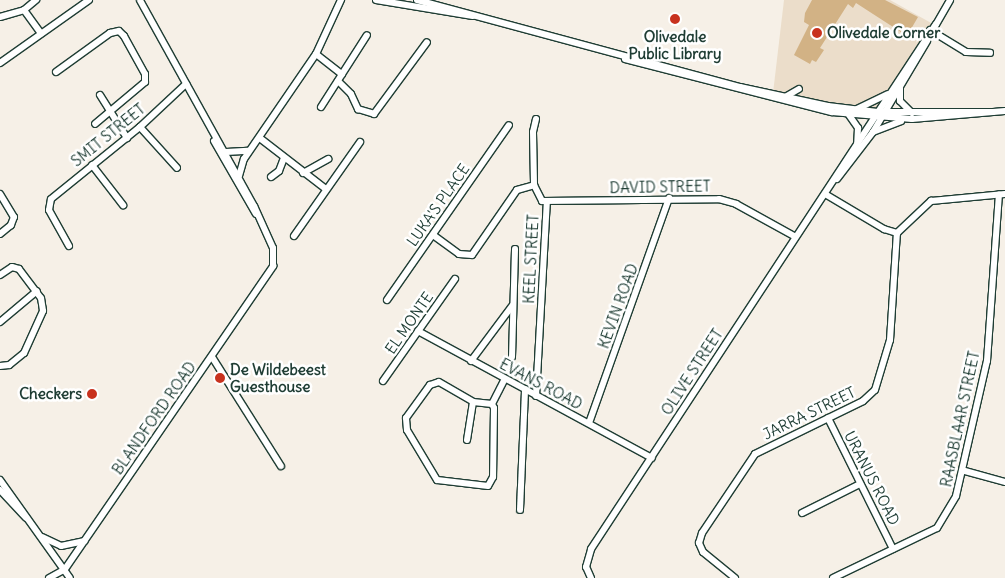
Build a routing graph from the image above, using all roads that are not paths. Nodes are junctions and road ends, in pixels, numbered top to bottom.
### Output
1 (36, 0) edge
2 (89, 0) edge
3 (140, 0) edge
4 (341, 0) edge
5 (376, 0) edge
6 (417, 0) edge
7 (950, 0) edge
8 (24, 10) junction
9 (1, 15) edge
10 (476, 16) junction
11 (933, 28) junction
12 (41, 33) junction
13 (367, 35) dead end
14 (427, 42) dead end
15 (584, 45) junction
16 (990, 53) dead end
17 (316, 54) junction
18 (0, 63) edge
19 (56, 72) dead end
20 (342, 74) junction
21 (338, 81) junction
22 (899, 83) junction
23 (186, 84) junction
24 (800, 89) dead end
25 (100, 95) dead end
26 (784, 97) junction
27 (321, 107) dead end
28 (1005, 111) edge
29 (109, 112) junction
30 (850, 113) junction
31 (880, 115) junction
32 (912, 116) junction
33 (205, 119) junction
34 (536, 119) dead end
35 (95, 124) dead end
36 (509, 124) dead end
37 (140, 127) junction
38 (873, 132) junction
39 (127, 138) junction
40 (261, 140) junction
41 (360, 142) dead end
42 (857, 146) junction
43 (249, 150) junction
44 (226, 152) junction
45 (284, 158) junction
46 (328, 159) dead end
47 (92, 165) junction
48 (177, 168) dead end
49 (304, 173) junction
50 (239, 176) junction
51 (272, 176) dead end
52 (832, 183) junction
53 (534, 185) junction
54 (326, 189) junction
55 (0, 194) edge
56 (825, 194) junction
57 (1002, 194) edge
58 (669, 198) junction
59 (547, 202) junction
60 (123, 205) dead end
61 (257, 215) junction
62 (897, 233) junction
63 (0, 234) edge
64 (294, 236) dead end
65 (433, 236) junction
66 (794, 236) junction
67 (70, 246) dead end
68 (516, 249) dead end
69 (0, 275) edge
70 (455, 279) dead end
71 (37, 292) junction
72 (388, 300) dead end
73 (512, 306) junction
74 (0, 322) edge
75 (418, 332) junction
76 (212, 357) junction
77 (512, 357) dead end
78 (471, 361) junction
79 (0, 366) edge
80 (505, 379) junction
81 (383, 381) dead end
82 (525, 390) junction
83 (536, 396) junction
84 (473, 402) junction
85 (492, 404) junction
86 (828, 418) junction
87 (589, 423) junction
88 (467, 440) dead end
89 (652, 458) junction
90 (281, 466) dead end
91 (965, 471) junction
92 (0, 480) edge
93 (1005, 482) edge
94 (860, 484) junction
95 (0, 490) edge
96 (520, 510) dead end
97 (802, 513) dead end
98 (27, 519) junction
99 (37, 533) junction
100 (84, 541) junction
101 (894, 549) junction
102 (65, 569) junction
103 (49, 578) edge
104 (70, 578) edge
105 (591, 578) edge
106 (735, 578) edge
107 (833, 578) edge

1 - 8 street
2 - 12 street
3 - 23 street
4 - 17 street
5 - 10 street
6 - 10 street
7 - 11 street, OLIVE STREET
8 - 9 street
8 - 12 street
10 - 15 street
11 - 16 street
11 - 22 street, OLIVE STREET
12 - 18 street
13 - 20 street
14 - 21 street
15 - 26 street
15 - 30 street
17 - 20 street
17 - 40 street
19 - 29 street
20 - 21 street
21 - 27 street
22 - 30 street
22 - 31 street, OLIVE STREET
22 - 32 street
23 - 33 street
23 - 37 street, SMIT STREET
24 - 26 street
25 - 29 street
26 - 30 street
28 - 32 street
29 - 35 street
29 - 39 street
30 - 31 street
30 - 42 street
31 - 32 street
31 - 38 street, OLIVE STREET
31 - 42 street, OLIVE STREET
32 - 38 street
33 - 44 street
33 - 61 street
34 - 53 street
36 - 65 street, LUKA'S PLACE
37 - 39 street, SMIT STREET
37 - 48 street
38 - 52 street, OLIVE STREET
39 - 47 street, SMIT STREET
40 - 43 street
40 - 45 street
41 - 54 street
42 - 52 street, OLIVE STREET
43 - 44 street
43 - 50 street
44 - 50 street
45 - 49 street
45 - 51 street
46 - 49 street
47 - 60 street
47 - 67 street, SMIT STREET
49 - 54 street
50 - 61 street
52 - 56 street, OLIVE STREET
53 - 59 street, KEEL STREET
53 - 65 street
54 - 64 street
55 - 63 street
56 - 62 street
56 - 66 street, OLIVE STREET
57 - 62 street
57 - 91 street, RAASBLAAR STREET
58 - 59 street, DAVID STREET
58 - 66 street, DAVID STREET
58 - 87 street, KEVIN ROAD
59 - 83 street, KEEL STREET
61 - 76 street, BLANDFORD ROAD
62 - 86 street, JARRA STREET
65 - 72 street, LUKA'S PLACE
66 - 89 street, OLIVE STREET
68 - 73 street
69 - 71 street
70 - 75 street, EL MONTE
71 - 74 street
71 - 79 street
73 - 77 street
73 - 78 street
75 - 78 street, EVANS ROAD
75 - 81 street, EL MONTE
76 - 90 street
76 - 100 street, BLANDFORD ROAD
78 - 80 street, EVANS ROAD
80 - 82 street, EVANS ROAD
80 - 85 street
82 - 83 street, EVANS ROAD
82 - 96 street
83 - 87 street, EVANS ROAD
84 - 85 street
84 - 85 street
84 - 88 street
86 - 94 street, URANUS ROAD
86 - 106 street, JARRA STREET
87 - 89 street, EVANS ROAD
89 - 105 street, OLIVE STREET
91 - 93 street
91 - 101 street, RAASBLAAR STREET
92 - 98 street
94 - 97 street
94 - 101 street, URANUS ROAD
95 - 98 street
98 - 99 street
99 - 100 street
99 - 102 street
100 - 102 street, BLANDFORD ROAD
101 - 107 street, RAASBLAAR STREET
102 - 103 street, BLANDFORD ROAD
102 - 104 street

